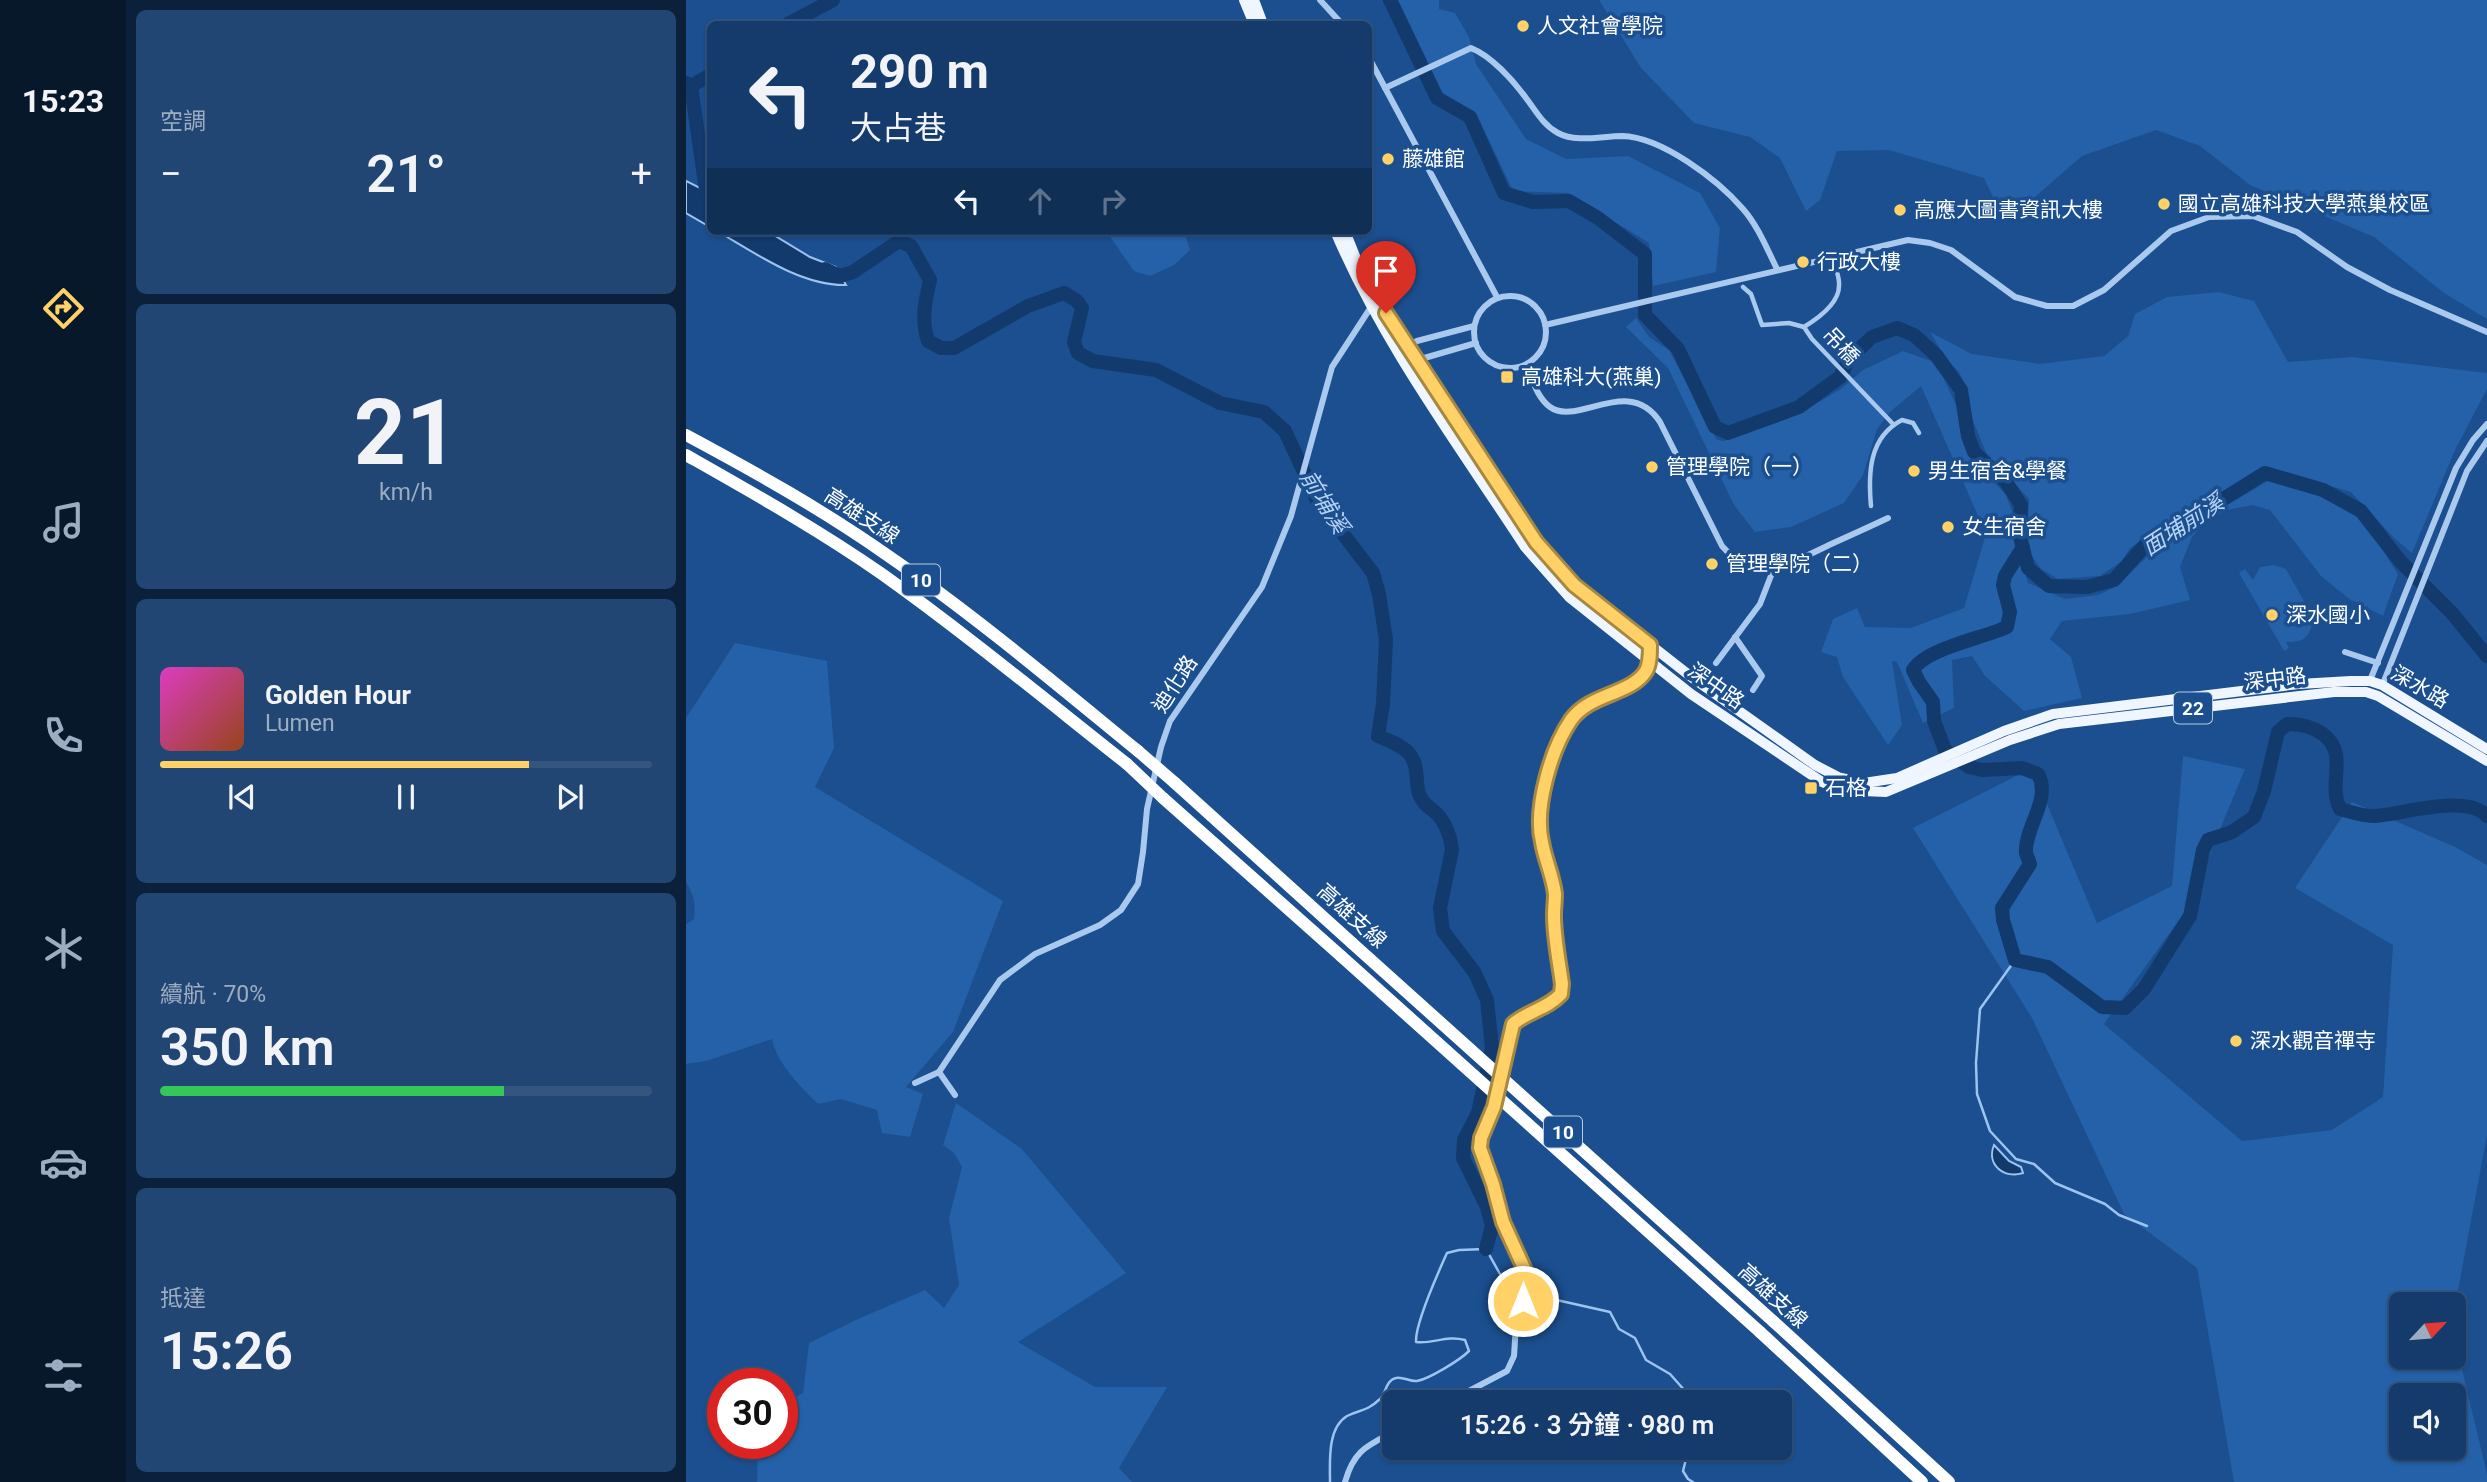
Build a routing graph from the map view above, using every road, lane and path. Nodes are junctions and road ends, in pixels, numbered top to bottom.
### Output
1 (1244, 0) edge
2 (1254, 0) edge
3 (1320, 0) edge
4 (1253, 21) edge
5 (1262, 21) edge
6 (1339, 21) edge
7 (1372, 64) edge
8 (1385, 88) junction
9 (1337, 235) edge
10 (1347, 235) edge
11 (1835, 264) dead end
12 (1777, 270) junction
13 (1743, 286) dead end
14 (1497, 297) junction
15 (1375, 304) junction
16 (1545, 325) junction
17 (1475, 326) junction
18 (1804, 327) junction
19 (2487, 332) edge
20 (1476, 343) junction
21 (1406, 346) junction
22 (1401, 357) junction
23 (1416, 362) junction
24 (1526, 365) junction
25 (1893, 424) junction
26 (2487, 424) edge
27 (1919, 433) dead end
28 (686, 435) edge
29 (2487, 441) edge
30 (686, 455) edge
31 (2460, 461) junction
32 (2468, 469) junction
33 (1871, 506) dead end
34 (1888, 518) dead end
35 (1774, 568) junction
36 (1735, 637) junction
37 (1650, 645) junction
38 (2345, 652) dead end
39 (2379, 659) junction
40 (1716, 663) dead end
41 (1648, 665) junction
42 (2382, 685) junction
43 (2368, 687) junction
44 (1753, 690) dead end
45 (2378, 696) junction
46 (2487, 749) edge
47 (2487, 761) edge
48 (1902, 781) junction
49 (939, 1072) junction
50 (915, 1083) dead end
51 (954, 1095) dead end
52 (1471, 1390) edge
53 (1382, 1438) edge
54 (1345, 1482) edge
55 (1922, 1482) edge
56 (1949, 1482) edge

1 - 4 main road
2 - 5 main road
3 - 6 street
7 - 8 street
8 - 12 street
8 - 14 street
9 - 15 main road, 深中路 / 22
10 - 15 main road, 深中路 / 22
11 - 18 street
12 - 16 street
12 - 19 street
13 - 18 street, 吊橋
14 - 16 street
14 - 17 street
15 - 21 main road, 深中路 / 22
15 - 22 main road, 深中路 / 22
15 - 49 street, 迪化路
16 - 24 street
17 - 20 street
17 - 21 street
18 - 25 street, 吊橋
20 - 23 street
20 - 24 street
21 - 22 street
21 - 23 main road, 深中路 / 22
22 - 23 street
22 - 41 main road, 深中路 / 22
23 - 37 main road, 深中路 / 22
24 - 35 street
25 - 27 street, 吊橋
25 - 33 street
26 - 31 street
28 - 56 highway, 高雄支線 / 10, bridge
29 - 32 street
30 - 55 highway, 高雄支線 / 10, bridge
31 - 32 street
31 - 39 street
32 - 42 street
34 - 35 street
35 - 36 street
36 - 40 street
36 - 44 street
37 - 41 street
37 - 48 main road, 深中路 / 22
38 - 39 street
39 - 43 street
41 - 48 main road, 深中路 / 22
41 - 52 street
42 - 43 main road, 深水路 / 22
42 - 45 street
42 - 46 main road, 深水路 / 22
43 - 45 main road, 深中路 / 22
43 - 48 main road, 深中路 / 22
45 - 47 main road, 深水路 / 22
49 - 50 street
49 - 51 street
53 - 54 street

